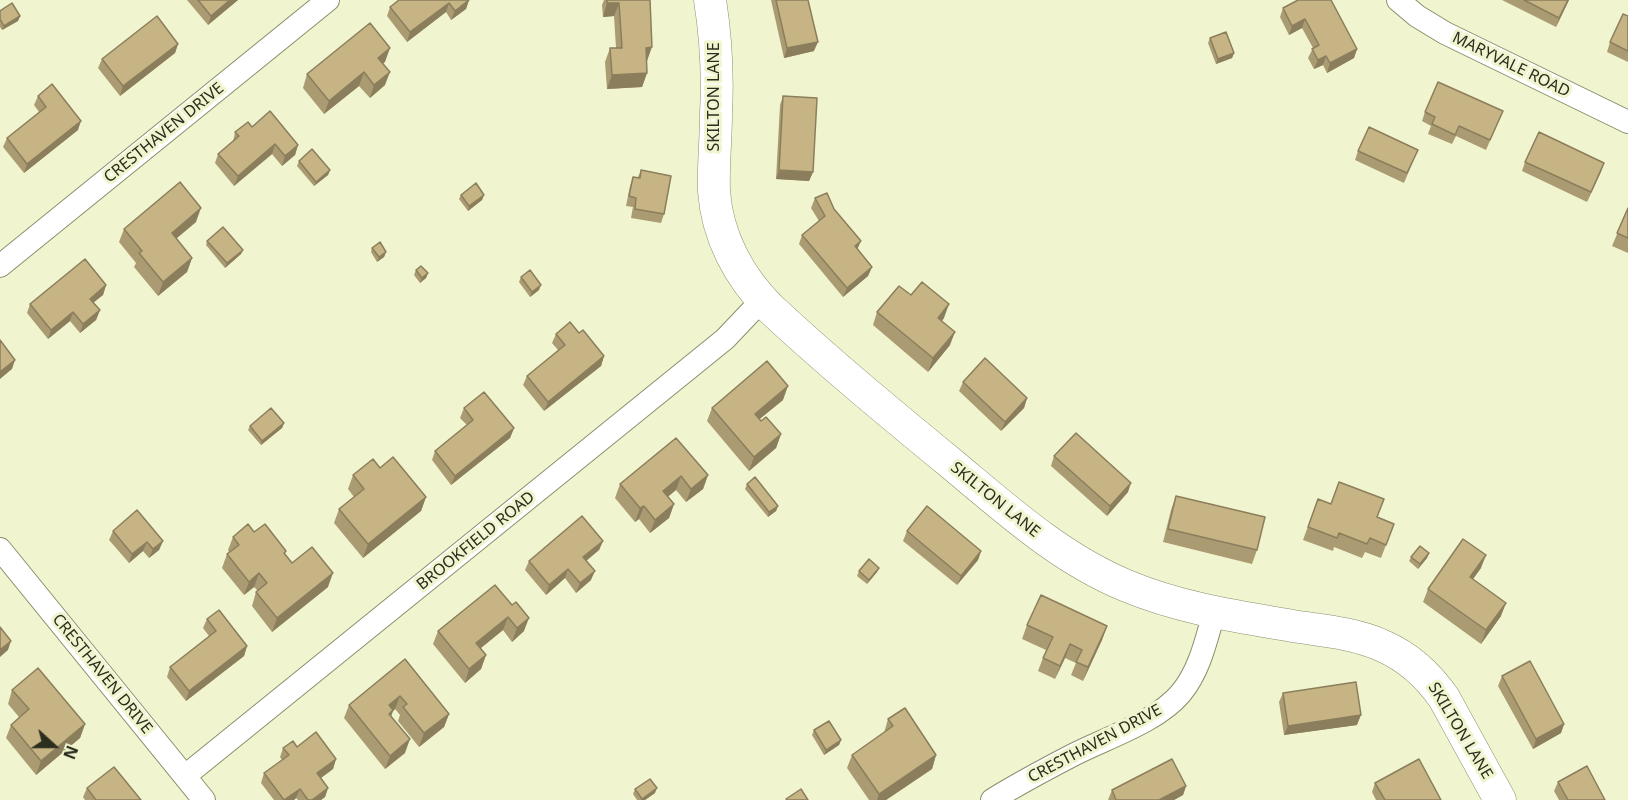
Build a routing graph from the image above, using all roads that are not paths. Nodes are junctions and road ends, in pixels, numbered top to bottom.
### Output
1 (328, 0) edge
2 (710, 0) edge
3 (1398, 0) edge
4 (1628, 122) edge
5 (0, 266) edge
6 (762, 300) junction
7 (0, 549) edge
8 (1214, 613) junction
9 (185, 777) junction
10 (204, 800) edge
11 (992, 800) edge
12 (1500, 800) edge

1 - 5 street, CRESTHAVEN DRIVE
2 - 6 street, SKILTON LANE
3 - 4 street, MARYVALE ROAD
6 - 8 street, SKILTON LANE
6 - 9 street, BROOKFIELD ROAD
7 - 9 street, CRESTHAVEN DRIVE
8 - 11 street, CRESTHAVEN DRIVE
8 - 12 street, SKILTON LANE
9 - 10 street, CRESTHAVEN DRIVE

